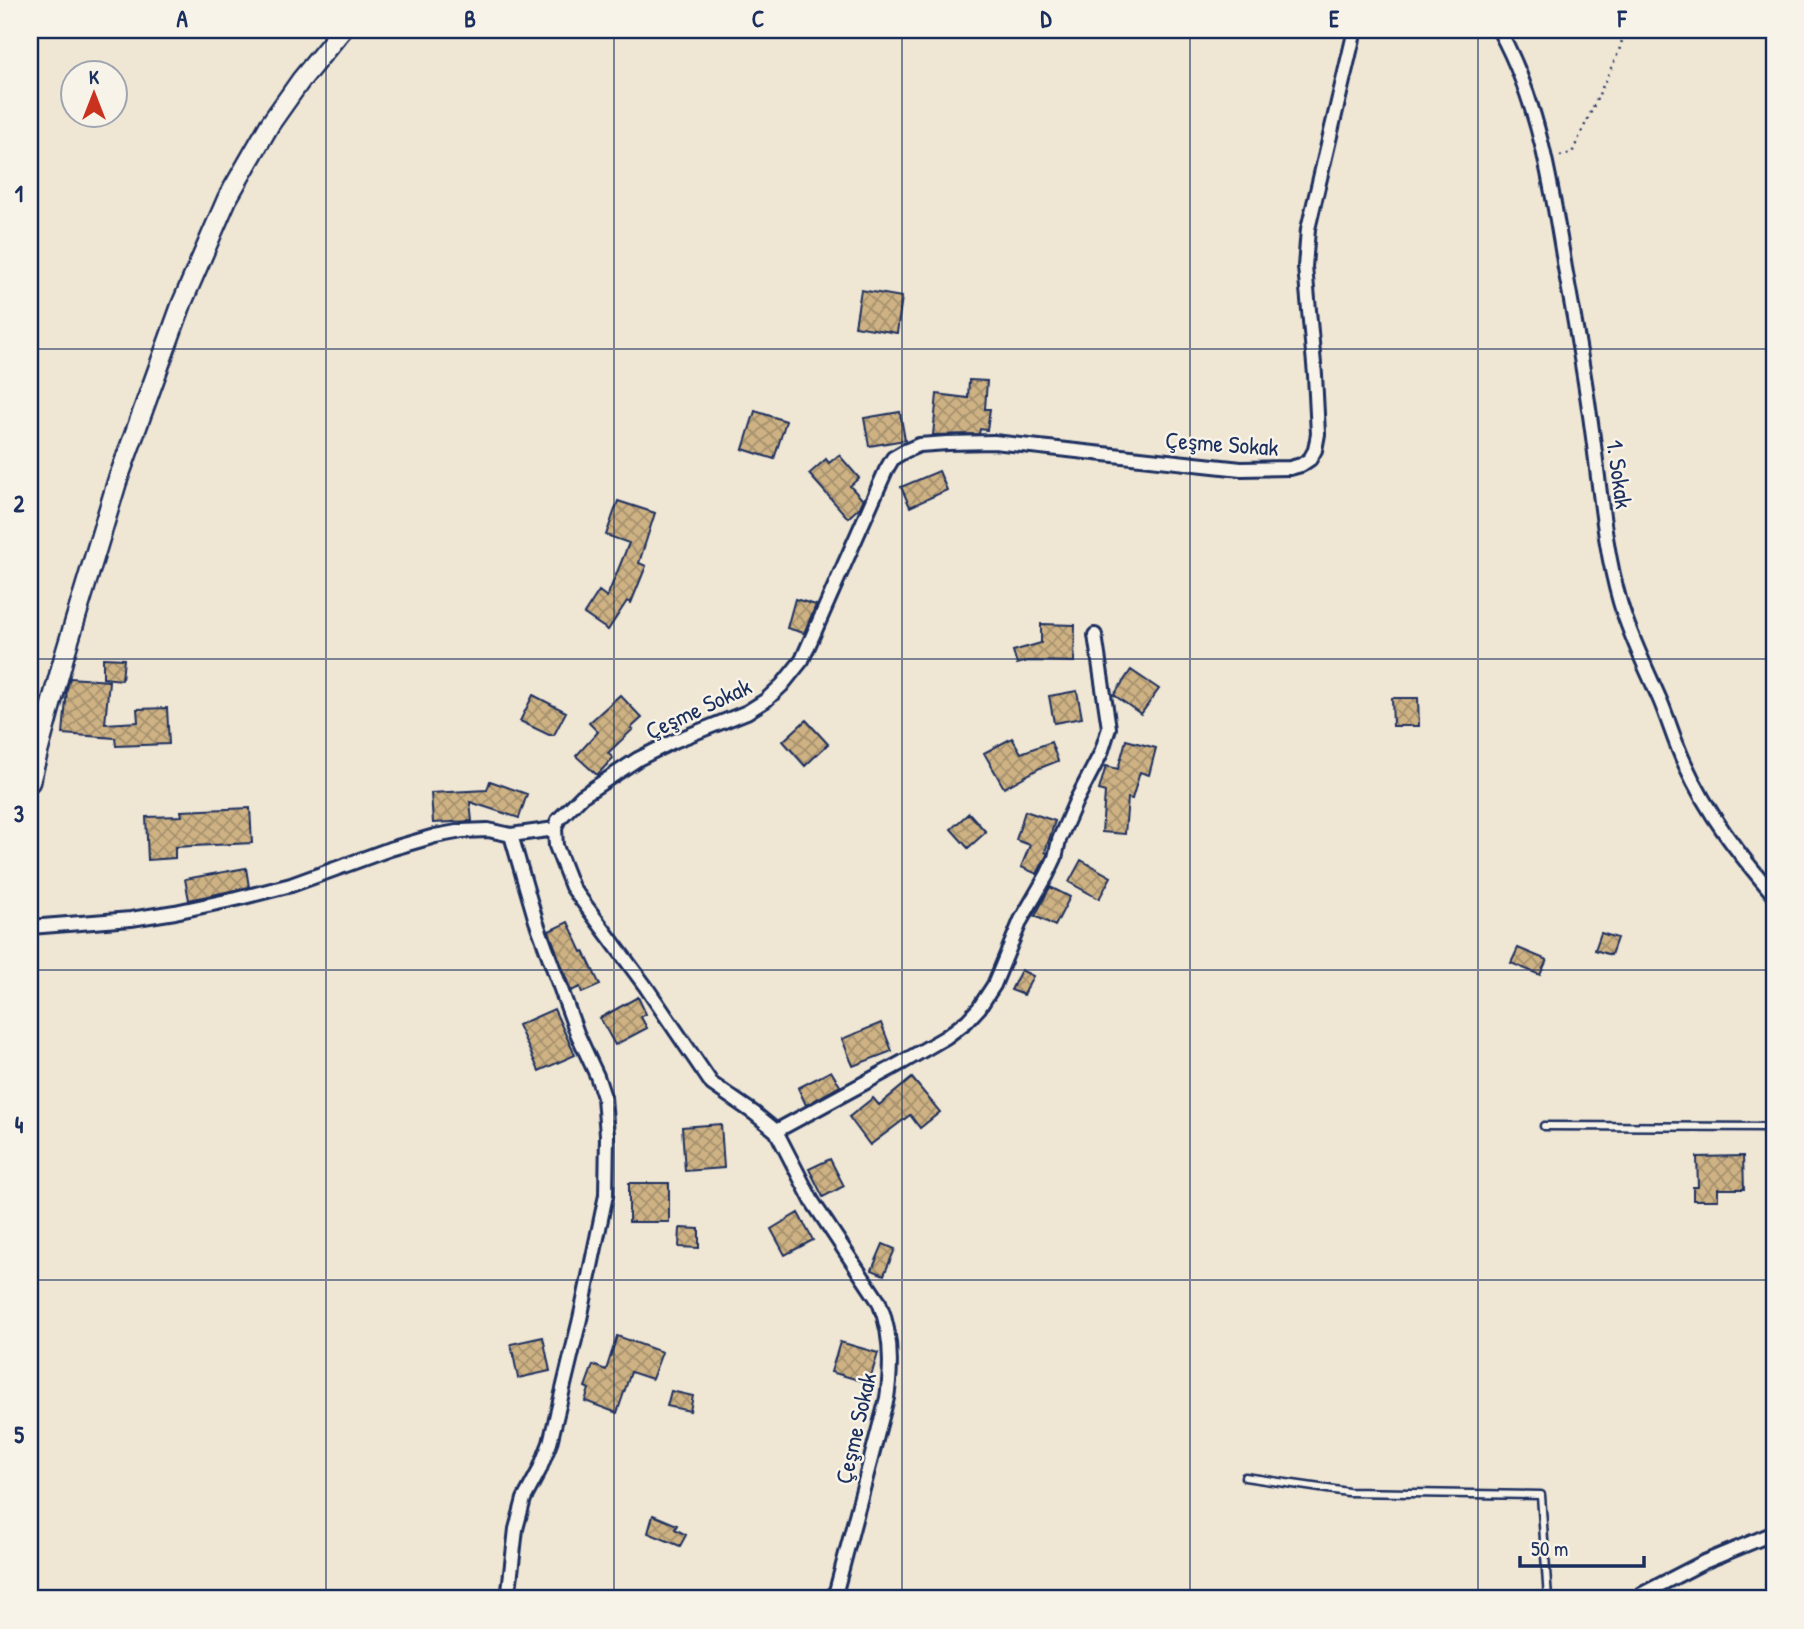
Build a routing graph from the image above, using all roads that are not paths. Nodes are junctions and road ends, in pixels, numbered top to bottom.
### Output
1 (342, 30) edge
2 (1355, 30) edge
3 (1499, 30) edge
4 (1094, 635) dead end
5 (30, 782) edge
6 (555, 829) junction
7 (511, 835) junction
8 (1774, 895) edge
9 (30, 927) edge
10 (1544, 1126) dead end
11 (1774, 1127) edge
12 (776, 1131) junction
13 (1245, 1478) dead end
14 (1774, 1533) edge
15 (1637, 1597) edge
16 (508, 1599) edge
17 (834, 1599) edge
18 (1548, 1599) edge

1 - 5 street
2 - 6 street, Çeşme Sokak
3 - 8 street, 1. Sokak
4 - 12 street
6 - 7 street
6 - 12 street, Çeşme Sokak
7 - 9 street
7 - 16 street
10 - 11 lane
12 - 17 street, Çeşme Sokak
13 - 18 lane
14 - 15 street

